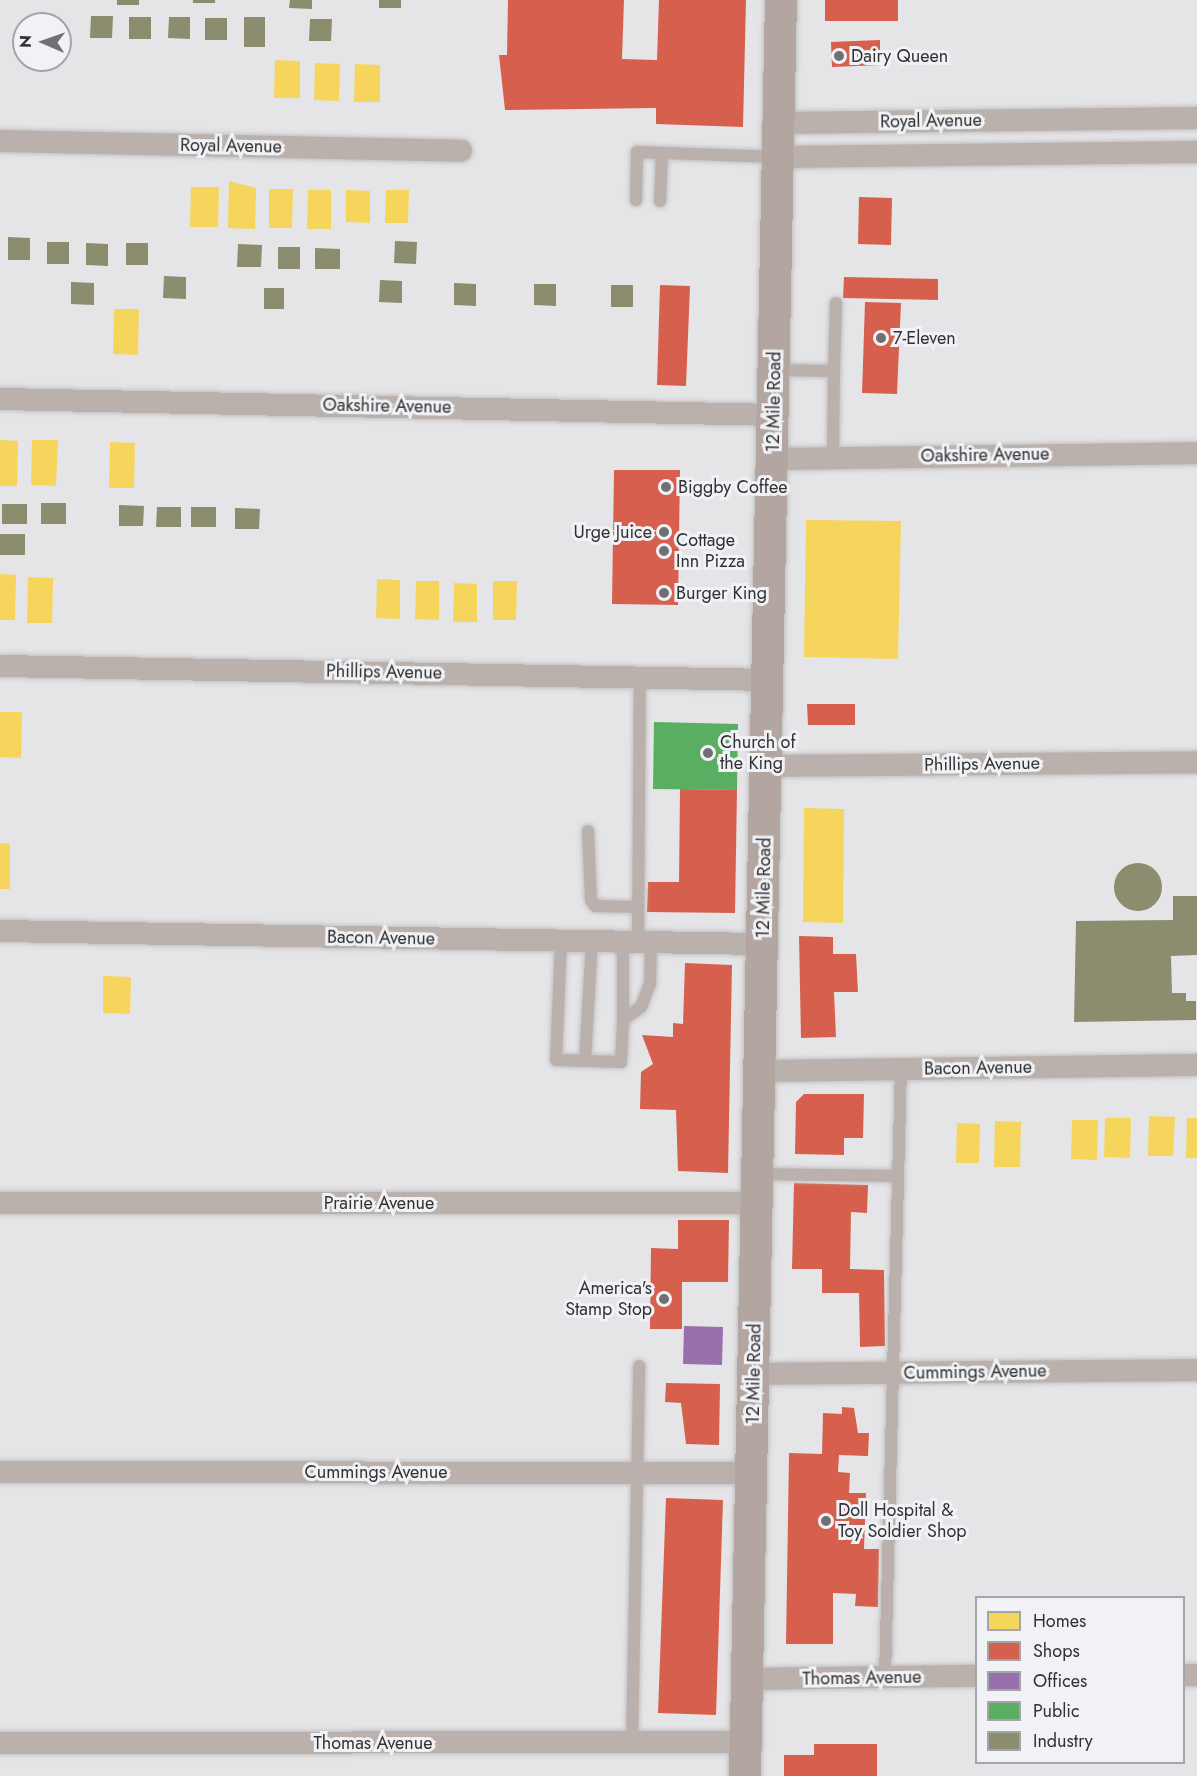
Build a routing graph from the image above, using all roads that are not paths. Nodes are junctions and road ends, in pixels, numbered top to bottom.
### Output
1 (782, 0) edge
2 (1197, 118) edge
3 (1083, 119) junction
4 (779, 123) junction
5 (0, 141) edge
6 (461, 151) dead end
7 (1197, 152) edge
8 (662, 153) junction
9 (1082, 153) junction
10 (778, 157) junction
11 (636, 200) dead end
12 (660, 201) dead end
13 (836, 303) dead end
14 (775, 370) junction
15 (834, 371) junction
16 (0, 399) edge
17 (774, 415) junction
18 (1197, 453) edge
19 (833, 458) junction
20 (773, 459) junction
21 (0, 666) edge
22 (640, 677) junction
23 (768, 680) junction
24 (1197, 762) edge
25 (767, 766) junction
26 (588, 831) dead end
27 (634, 908) junction
28 (0, 931) edge
29 (561, 941) junction
30 (592, 941) junction
31 (637, 942) junction
32 (763, 944) junction
33 (623, 1020) junction
34 (585, 1061) junction
35 (1197, 1065) edge
36 (901, 1068) junction
37 (760, 1071) junction
38 (898, 1176) junction
39 (758, 1188) junction
40 (0, 1203) edge
41 (639, 1366) dead end
42 (1197, 1370) edge
43 (892, 1373) junction
44 (754, 1374) junction
45 (0, 1472) edge
46 (752, 1473) junction
47 (638, 1474) junction
48 (975, 1676) edge
49 (885, 1677) junction
50 (747, 1679) junction
51 (746, 1742) junction
52 (0, 1743) edge
53 (632, 1744) junction
54 (746, 1776) edge

1 - 4 main road, 12 Mile Road
2 - 3 street, Royal Avenue
3 - 4 street, Royal Avenue
3 - 9 street
4 - 10 main road, 12 Mile Road
5 - 6 street, Royal Avenue
7 - 9 street, Royal Avenue
8 - 10 lane
8 - 11 lane
8 - 12 lane
9 - 10 street, Royal Avenue
10 - 14 main road, 12 Mile Road
13 - 15 lane
14 - 15 lane
14 - 17 main road, 12 Mile Road
15 - 19 lane
16 - 17 street, Oakshire Avenue
17 - 20 main road, 12 Mile Road
18 - 19 street, Oakshire Avenue
19 - 20 street, Oakshire Avenue
20 - 23 main road, 12 Mile Road
21 - 22 street, Phillips Avenue
22 - 23 street, Phillips Avenue
22 - 27 lane
23 - 25 main road, 12 Mile Road
24 - 25 street, Phillips Avenue
25 - 32 main road, 12 Mile Road
26 - 27 lane
27 - 31 lane
28 - 29 street, Bacon Avenue
29 - 30 street, Bacon Avenue
29 - 34 lane
30 - 31 street, Bacon Avenue
30 - 34 lane
31 - 32 street, Bacon Avenue
31 - 33 lane
31 - 33 lane
32 - 37 main road, 12 Mile Road
33 - 34 lane
35 - 36 street, Bacon Avenue
36 - 37 street, Bacon Avenue
36 - 38 lane
37 - 39 main road, 12 Mile Road
38 - 39 lane
38 - 43 lane
39 - 40 street, Prairie Avenue
39 - 44 main road, 12 Mile Road
41 - 47 lane
42 - 43 street, Cummings Avenue
43 - 44 street, Cummings Avenue
43 - 49 lane
44 - 46 main road, 12 Mile Road
45 - 47 street, Cummings Avenue
46 - 47 street, Cummings Avenue
46 - 50 main road, 12 Mile Road
47 - 53 lane
48 - 49 street, Thomas Avenue
49 - 50 street, Thomas Avenue
50 - 51 main road, 12 Mile Road
51 - 53 street, Thomas Avenue
51 - 54 main road, 12 Mile Road
52 - 53 street, Thomas Avenue

